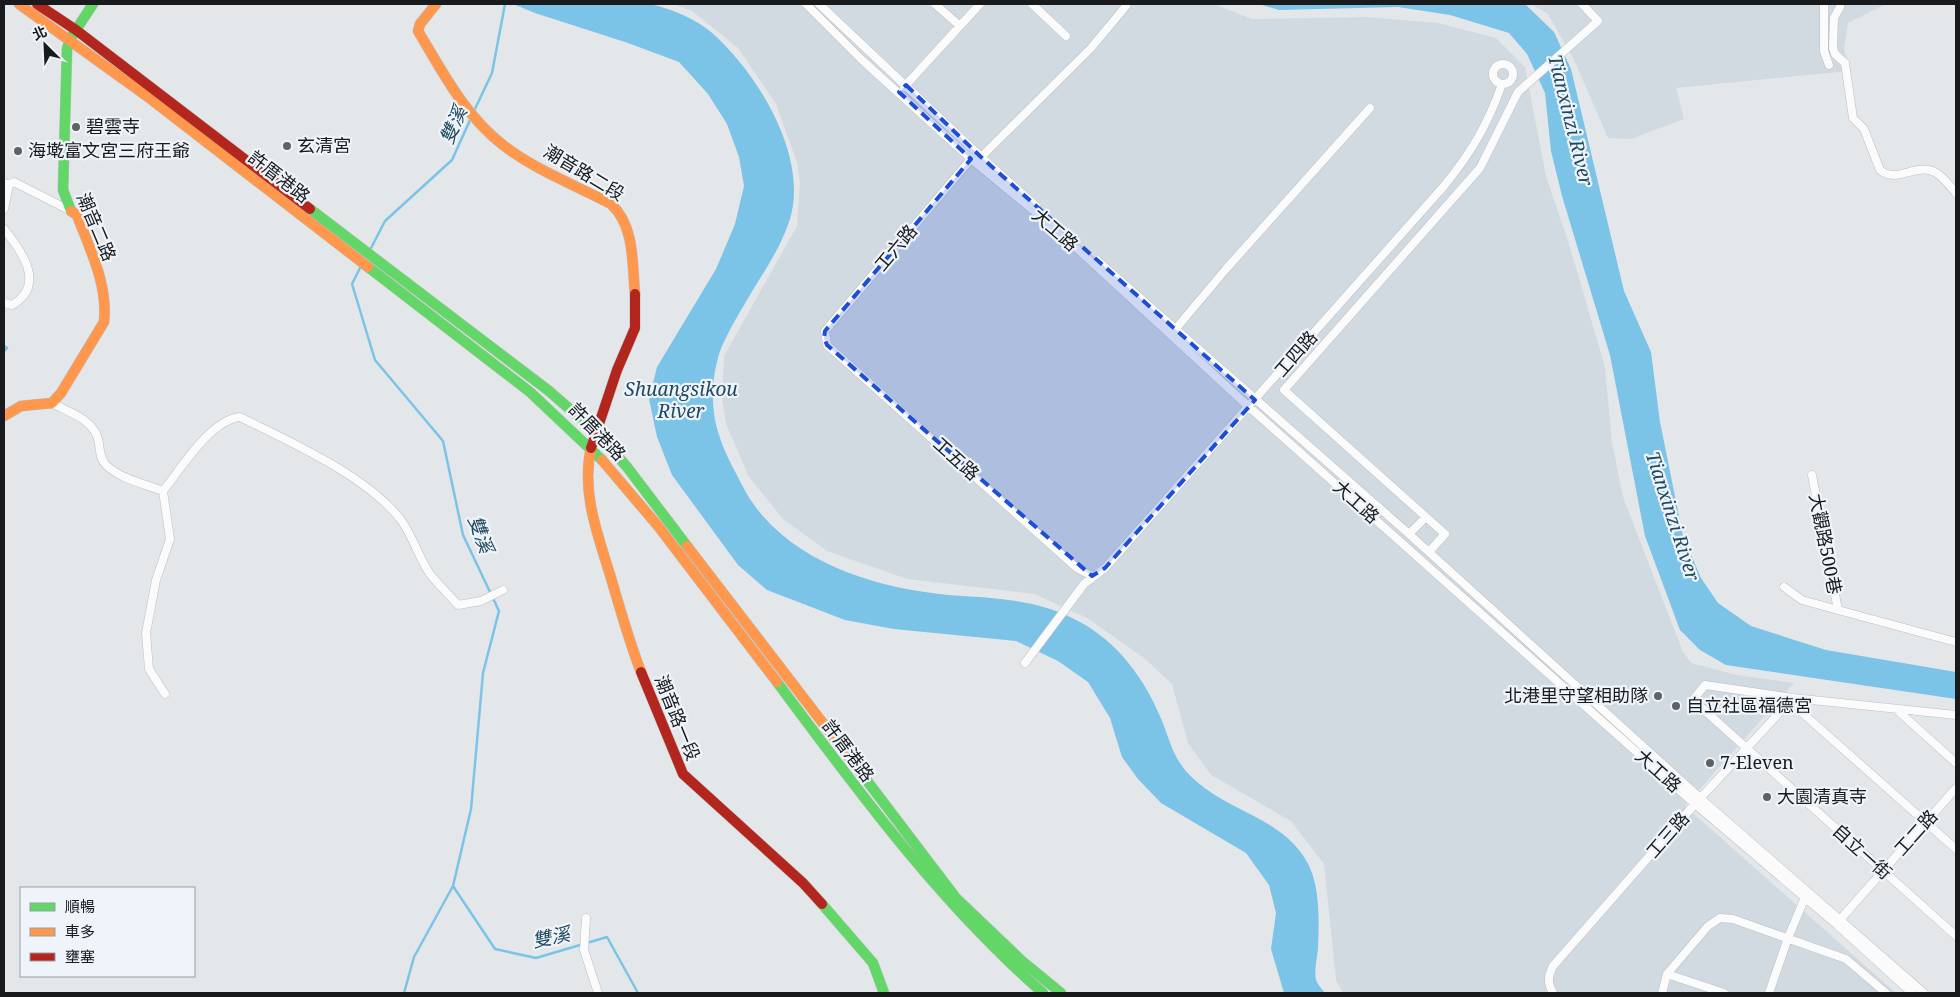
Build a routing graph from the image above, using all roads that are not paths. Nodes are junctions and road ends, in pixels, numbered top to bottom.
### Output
1 (18, 4) edge
2 (37, 4) edge
3 (93, 4) edge
4 (436, 4) edge
5 (806, 4) edge
6 (819, 4) edge
7 (935, 4) edge
8 (980, 4) edge
9 (1032, 4) edge
10 (1582, 4) edge
11 (1824, 4) edge
12 (1126, 6) dead end
13 (1840, 7) dead end
14 (960, 26) junction
15 (73, 34) junction
16 (1066, 36) dead end
17 (1829, 65) dead end
18 (1502, 84) dead end
19 (906, 85) junction
20 (899, 92) junction
21 (1370, 108) dead end
22 (981, 157) junction
23 (971, 159) junction
24 (6, 184) edge
25 (1956, 193) edge
26 (4, 209) edge
27 (69, 210) junction
28 (4, 229) edge
29 (4, 303) edge
30 (1173, 333) junction
31 (824, 338) joint
32 (52, 403) junction
33 (1252, 404) junction
34 (4, 416) edge
35 (594, 441) junction
36 (1812, 475) dead end
37 (163, 491) junction
38 (1426, 517) junction
39 (1409, 534) junction
40 (1428, 552) junction
41 (1092, 576) junction
42 (1784, 588) dead end
43 (500, 592) dead end
44 (1838, 610) junction
45 (1956, 642) edge
46 (1027, 660) dead end
47 (166, 694) dead end
48 (1793, 698) junction
49 (1896, 709) junction
50 (1956, 715) edge
51 (1746, 748) junction
52 (1956, 763) edge
53 (1956, 788) edge
54 (1698, 801) junction
55 (1926, 822) junction
56 (1956, 849) edge
57 (1883, 871) junction
58 (939, 882) junction
59 (1806, 894) junction
60 (586, 918) dead end
61 (1838, 922) junction
62 (1956, 936) edge
63 (1788, 938) junction
64 (1667, 974) junction
65 (598, 993) edge
66 (884, 993) edge
67 (1043, 993) edge
68 (1061, 993) edge
69 (1553, 993) edge
70 (1662, 993) edge
71 (1724, 993) edge
72 (1769, 993) edge
73 (1886, 993) edge
74 (1912, 993) edge
75 (1924, 993) edge

1 - 15 street, 許厝港路
2 - 15 street, 許厝港路
3 - 15 street, 潮音二路
4 - 35 street, 潮音路二段
5 - 20 street, 大工路
6 - 19 street, 大工路
7 - 14 street
8 - 14 street
9 - 16 street
10 - 38 street
11 - 17 street
12 - 22 street
13 - 25 street
14 - 19 street
15 - 27 street, 潮音二路
15 - 35 street, 許厝港路
15 - 35 street, 許厝港路
18 - 33 street, 工四路
19 - 20 street
19 - 22 street, 大工路
20 - 23 street, 大工路
21 - 30 street
22 - 30 street, 大工路
23 - 30 street, 大工路
23 - 31 street, 工六路
24 - 26 street
24 - 27 street
27 - 32 street, 潮音二路
28 - 29 street
30 - 33 street, 大工路
31 - 41 street, 工五路
32 - 34 street
32 - 37 street
33 - 39 street, 大工路
33 - 41 street, 工四路
33 - 54 street, 大工路
35 - 58 street, 許厝港路
35 - 58 street, 許厝港路
35 - 66 street, 潮音路一段
36 - 44 street, 大觀路500巷
37 - 43 street
37 - 47 street
38 - 39 street
38 - 40 street
39 - 40 street, 大工路
40 - 54 street, 大工路
41 - 46 street, 工四路
42 - 44 street
44 - 45 street, 大觀路500巷
48 - 49 street
48 - 51 street, 工三路
48 - 51 street, 自立一街
48 - 55 street
49 - 50 street
49 - 52 street
51 - 54 street, 工三路
51 - 57 street, 自立一街
53 - 55 street, 工二路
54 - 59 street, 大工路
54 - 69 street, 工三路
55 - 56 street
55 - 57 street, 工二路
57 - 61 street, 工二路
57 - 62 street, 自立一街
58 - 67 street, 許厝港路
58 - 68 street, 許厝港路
59 - 61 street, 大工路
59 - 63 street
60 - 65 street
61 - 74 street, 大工路
61 - 75 street, 大工路
63 - 64 street
63 - 72 street
63 - 73 street
64 - 70 street
64 - 71 street

